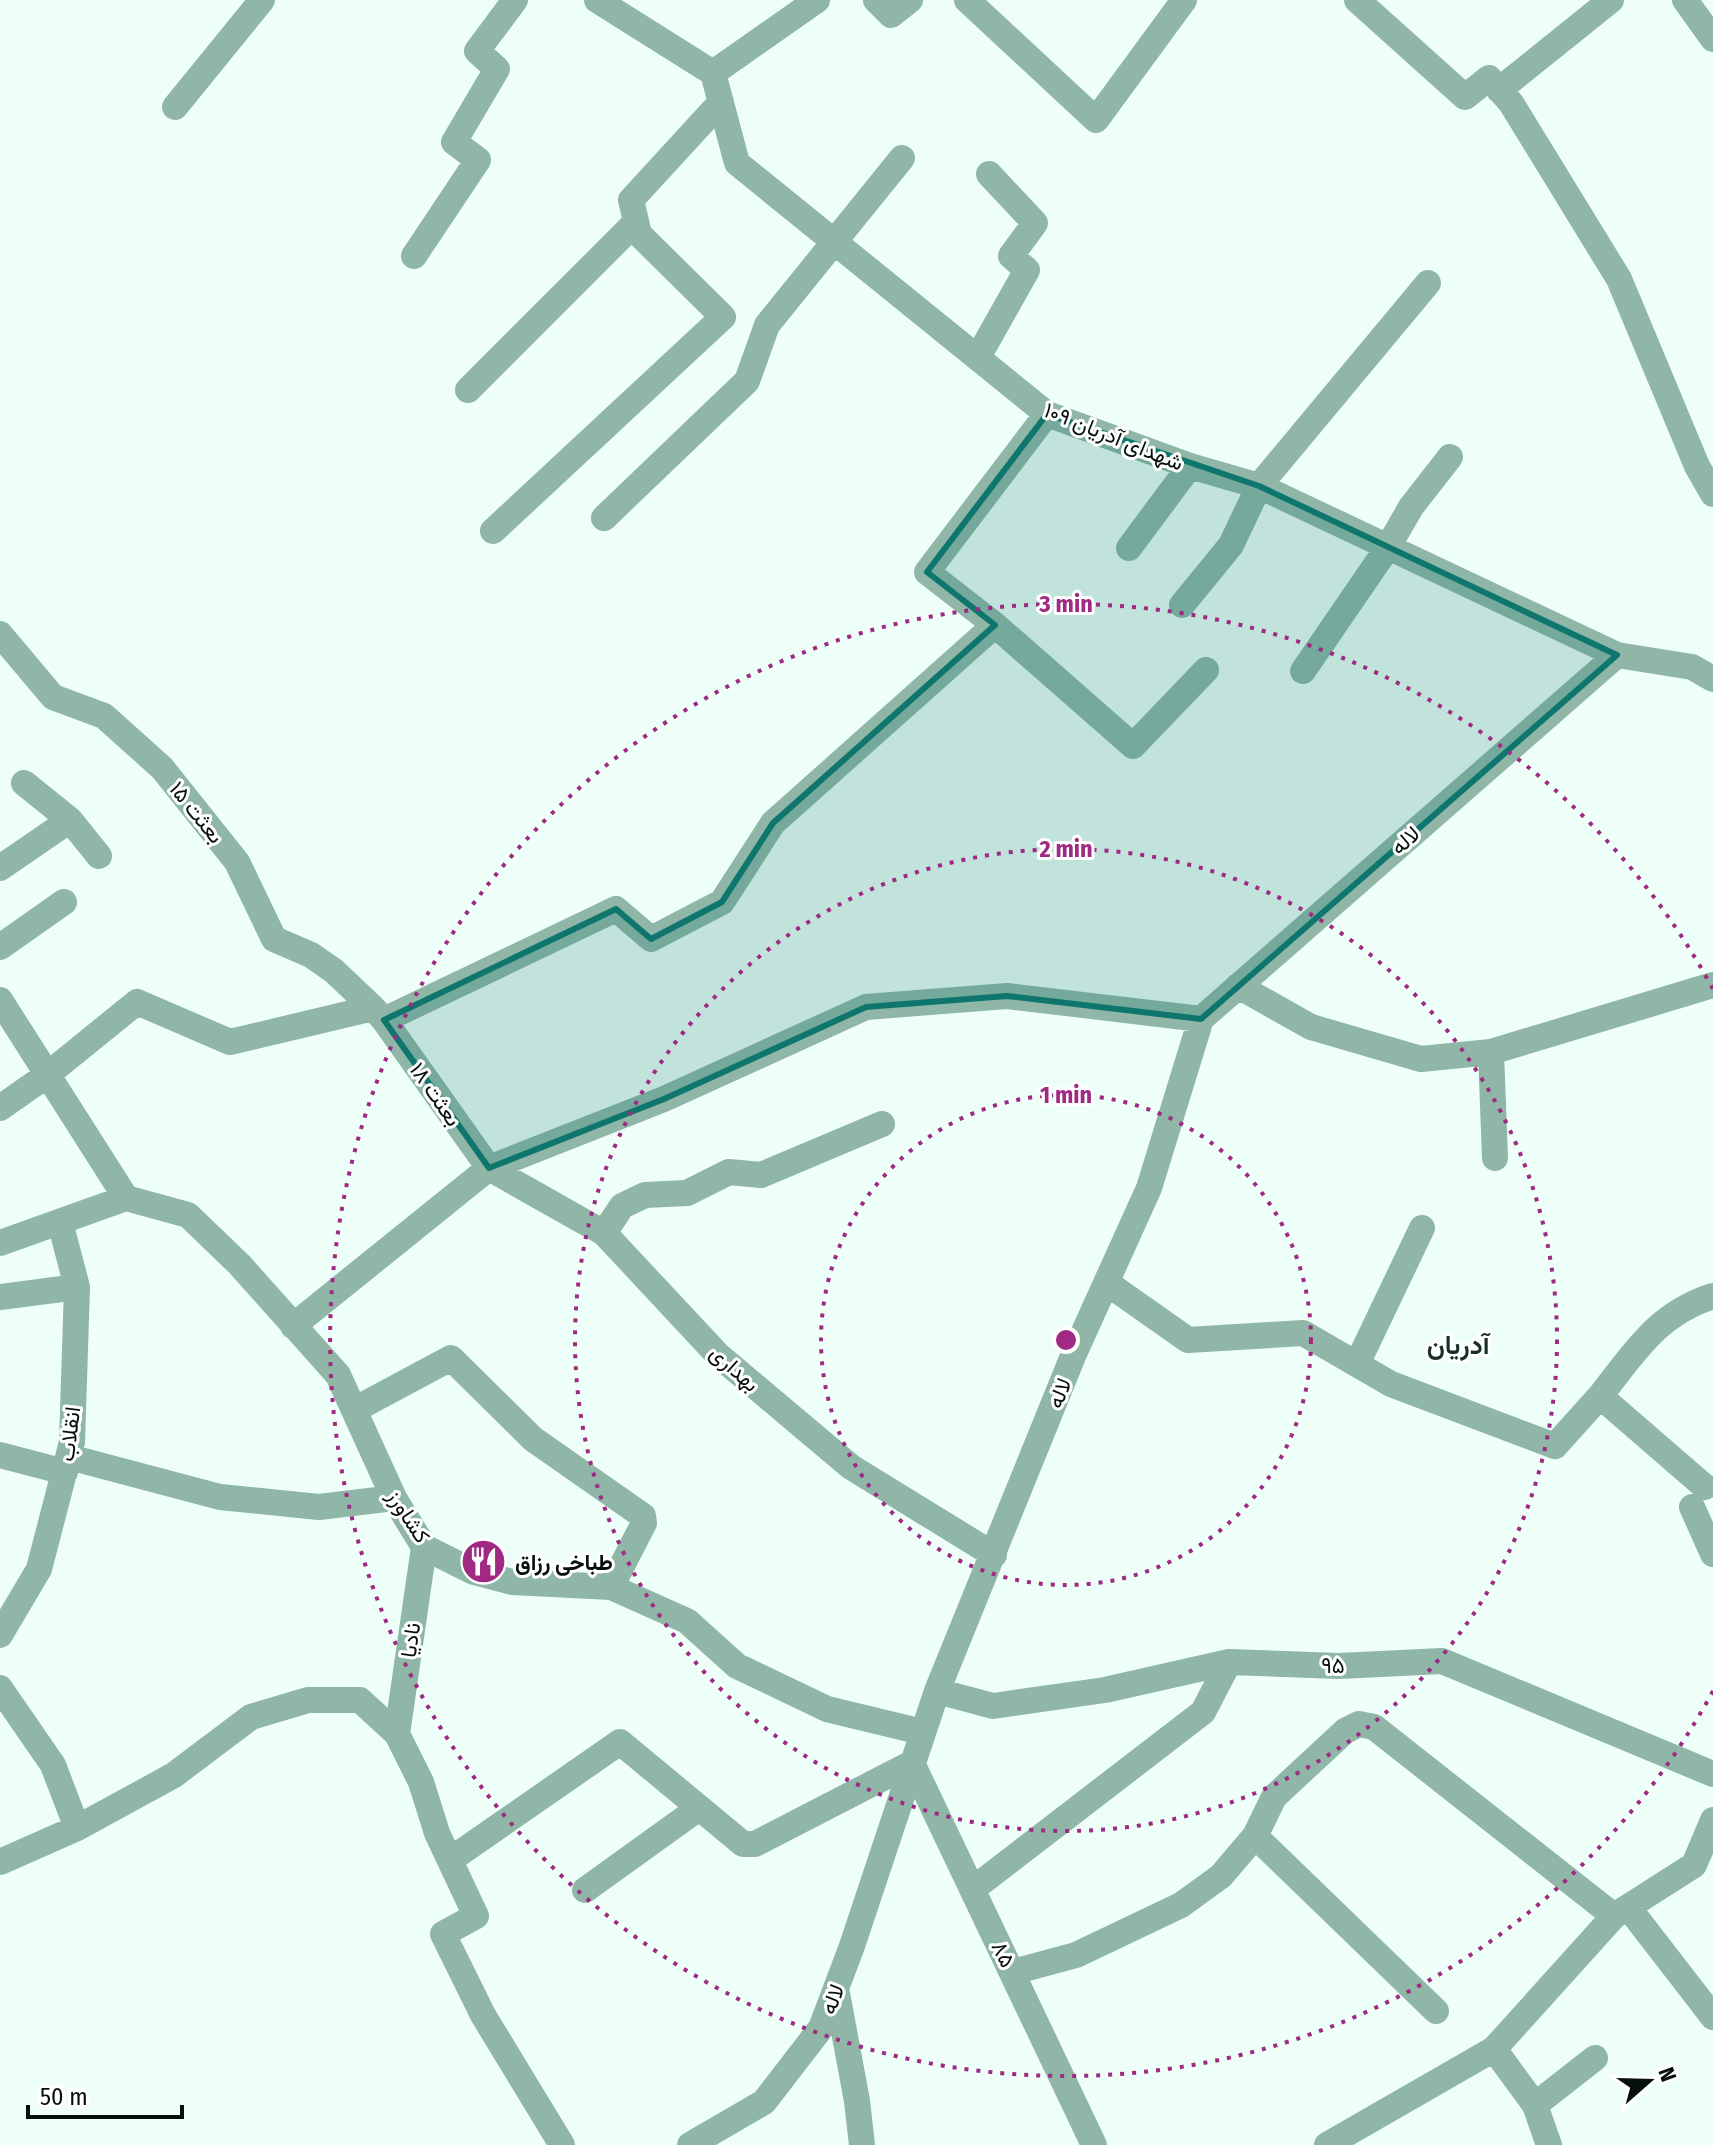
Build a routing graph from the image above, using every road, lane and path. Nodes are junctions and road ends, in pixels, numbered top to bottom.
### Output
1 (262, 0) edge
2 (515, 0) edge
3 (597, 0) edge
4 (817, 0) edge
5 (876, 0) edge
6 (910, 0) edge
7 (1184, 0) edge
8 (1357, 0) edge
9 (1611, 0) edge
10 (1685, 0) edge
11 (984, 6) edge
12 (1713, 39) edge
13 (713, 73) junction
14 (1499, 90) junction
15 (721, 102) junction
16 (175, 107) dead end
17 (902, 158) dead end
18 (989, 174) dead end
19 (636, 222) junction
20 (833, 240) junction
21 (414, 256) dead end
22 (1428, 283) dead end
23 (978, 357) junction
24 (468, 390) dead end
25 (1047, 414) junction
26 (1450, 457) dead end
27 (1190, 466) junction
28 (1259, 486) junction
29 (1713, 494) edge
30 (604, 518) dead end
31 (493, 531) dead end
32 (1388, 547) junction
33 (1129, 548) dead end
34 (1182, 605) dead end
35 (995, 625) junction
36 (0, 634) edge
37 (1713, 650) edge
38 (1617, 655) junction
39 (1206, 670) dead end
40 (1303, 671) dead end
41 (1702, 673) edge
42 (24, 783) dead end
43 (70, 820) junction
44 (99, 856) dead end
45 (0, 868) edge
46 (64, 902) dead end
47 (0, 947) edge
48 (1713, 985) edge
49 (1238, 986) junction
50 (0, 1000) edge
51 (379, 1014) junction
52 (1201, 1019) junction
53 (1491, 1052) junction
54 (47, 1075) junction
55 (0, 1108) edge
56 (882, 1124) dead end
57 (1495, 1158) dead end
58 (489, 1168) junction
59 (126, 1198) junction
60 (60, 1222) junction
61 (1422, 1228) dead end
62 (604, 1233) junction
63 (0, 1243) edge
64 (1107, 1283) junction
65 (77, 1287) junction
66 (1, 1291) edge
67 (1713, 1296) edge
68 (293, 1326) junction
69 (1357, 1364) junction
70 (1600, 1396) junction
71 (354, 1410) junction
72 (0, 1455) edge
73 (67, 1464) junction
74 (1706, 1496) edge
75 (394, 1498) junction
76 (424, 1547) junction
77 (1713, 1554) edge
78 (994, 1555) junction
79 (611, 1587) junction
80 (0, 1635) edge
81 (1229, 1662) junction
82 (0, 1688) edge
83 (937, 1691) junction
84 (922, 1732) junction
85 (397, 1734) junction
86 (912, 1763) junction
87 (1713, 1774) edge
88 (699, 1808) junction
89 (1713, 1820) edge
90 (77, 1828) junction
91 (1255, 1836) junction
92 (450, 1860) junction
93 (0, 1862) edge
94 (973, 1889) junction
95 (585, 1890) dead end
96 (1621, 1911) junction
97 (1013, 1972) junction
98 (836, 1988) junction
99 (1436, 2011) dead end
100 (1713, 2017) edge
101 (1494, 2049) junction
102 (1595, 2058) dead end
103 (1535, 2105) junction
104 (562, 2145) edge
105 (690, 2145) edge
106 (862, 2145) edge
107 (1094, 2145) edge
108 (1327, 2145) edge
109 (1549, 2145) edge

1 - 16 street
2 - 21 street
3 - 13 street
4 - 13 street
5 - 6 street
7 - 11 street
8 - 14 street
9 - 14 street
10 - 12 street
13 - 15 street, شهدای آدریان ۱۰۹
14 - 29 street
15 - 19 street
15 - 20 street, شهدای آدریان ۱۰۹
17 - 20 street
18 - 23 street
19 - 24 street
19 - 31 street
20 - 23 street, شهدای آدریان ۱۰۹
20 - 30 street
22 - 28 street
23 - 25 street, شهدای آدریان ۱۰۹
25 - 27 street, شهدای آدریان ۱۰۹
25 - 35 street
26 - 32 street
27 - 28 street, شهدای آدریان ۱۰۹
27 - 33 street
28 - 32 street, شهدای آدریان ۱۰۹
28 - 34 street
32 - 38 street, شهدای آدریان ۱۰۹
32 - 40 street
35 - 39 street
35 - 51 street
36 - 51 street, بعثت ۱۵
37 - 41 street
38 - 41 street, شهدای آدریان ۱۰۹
38 - 49 street, لاله
42 - 43 street
43 - 44 street
43 - 45 street
46 - 47 street
48 - 53 street
49 - 52 street, لاله
49 - 53 street
50 - 54 street
51 - 54 street
51 - 58 street, بعثت ۱۸
52 - 58 street
52 - 64 street, لاله
53 - 57 street
54 - 55 street
54 - 59 street
56 - 62 street
58 - 62 street, بهداری
58 - 68 street
59 - 60 street
59 - 68 street, کشاورز
60 - 63 street
60 - 65 street, انقلاب
61 - 69 street
62 - 78 street, بهداری
64 - 69 street
64 - 78 street, لاله
65 - 66 street
65 - 73 street, انقلاب
67 - 70 street
68 - 71 street, کشاورز
69 - 70 street
70 - 74 street
71 - 75 street, کشاورز
71 - 79 street
72 - 73 street
73 - 75 street
73 - 80 street, انقلاب
74 - 77 street
75 - 76 street, کشاورز
76 - 79 street, کشاورز
76 - 85 street, نادیا
78 - 83 street, لاله
79 - 84 street, کشاورز
81 - 83 street, ۹۵
81 - 87 street, ۹۵
81 - 94 street
82 - 90 street
83 - 84 street, لاله
84 - 86 street, لاله
85 - 90 street
85 - 92 street
86 - 88 street
86 - 94 street, ۸۵
86 - 98 street, لاله
88 - 92 street
88 - 95 street
89 - 96 street
90 - 93 street
91 - 96 street
91 - 97 street
91 - 99 street
92 - 104 street
94 - 97 street, ۸۵
96 - 100 street
96 - 101 street
97 - 107 street, ۸۵
98 - 105 street, لاله
98 - 106 street
101 - 103 street
101 - 108 street
102 - 103 street
103 - 109 street

